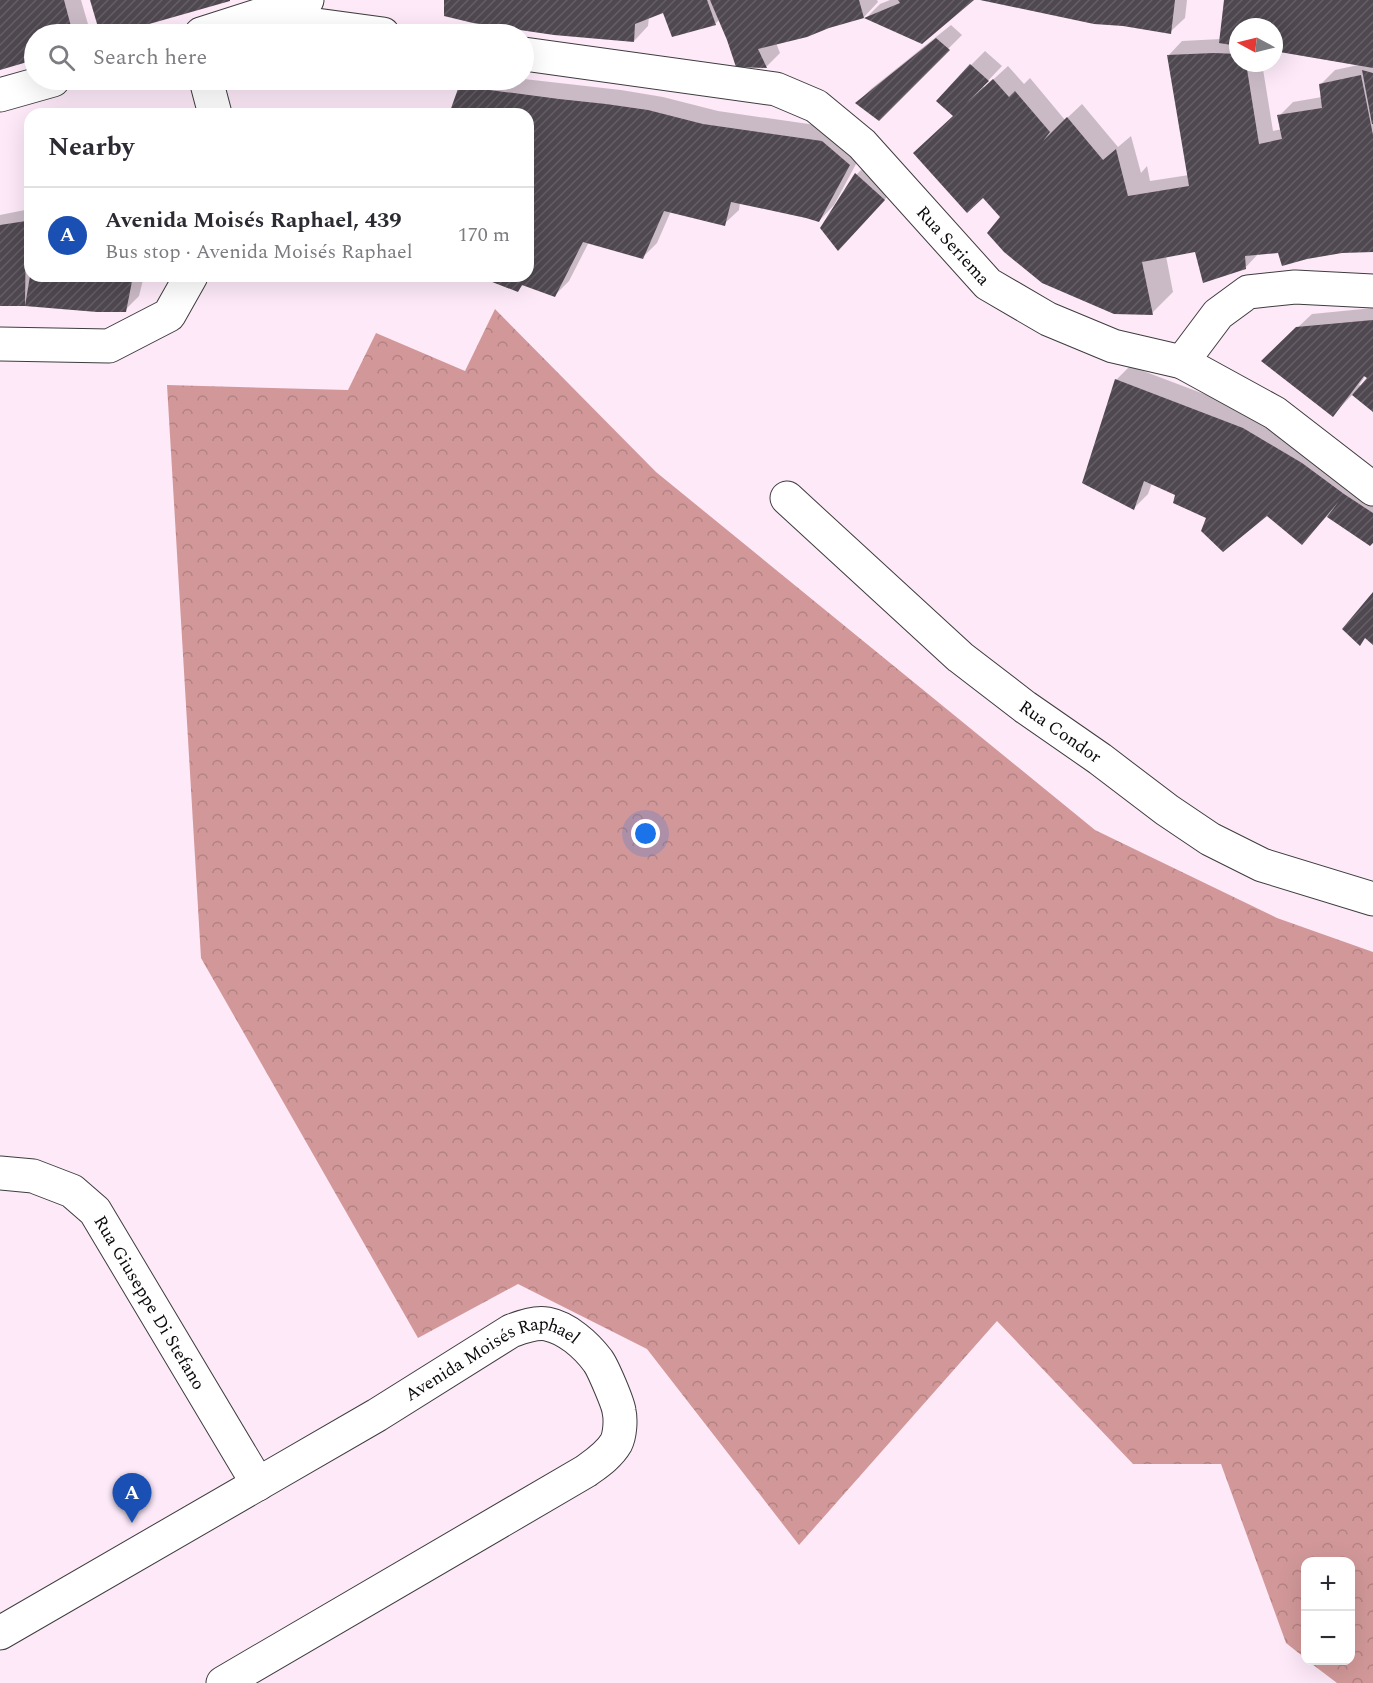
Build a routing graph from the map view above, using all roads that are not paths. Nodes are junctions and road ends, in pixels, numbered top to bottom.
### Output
1 (306, 0) edge
2 (257, 17) junction
3 (234, 24) edge
4 (309, 24) edge
5 (534, 55) edge
6 (24, 88) edge
7 (209, 90) edge
8 (0, 95) edge
9 (213, 108) edge
10 (187, 282) edge
11 (1373, 291) edge
12 (0, 344) edge
13 (1182, 362) junction
14 (1373, 489) edge
15 (787, 498) dead end
16 (1373, 899) edge
17 (0, 1173) edge
18 (258, 1484) junction
19 (0, 1633) edge
20 (223, 1683) edge

1 - 2 street
2 - 3 street
2 - 4 street
5 - 13 street, Rua Seriema
6 - 8 street
7 - 9 street
10 - 12 street
11 - 13 street
13 - 14 street, Rua Seriema
15 - 16 street, Rua Condor
17 - 18 street, Rua Giuseppe Di Stefano
18 - 19 street, Avenida Moisés Raphael
18 - 20 street, Avenida Moisés Raphael

